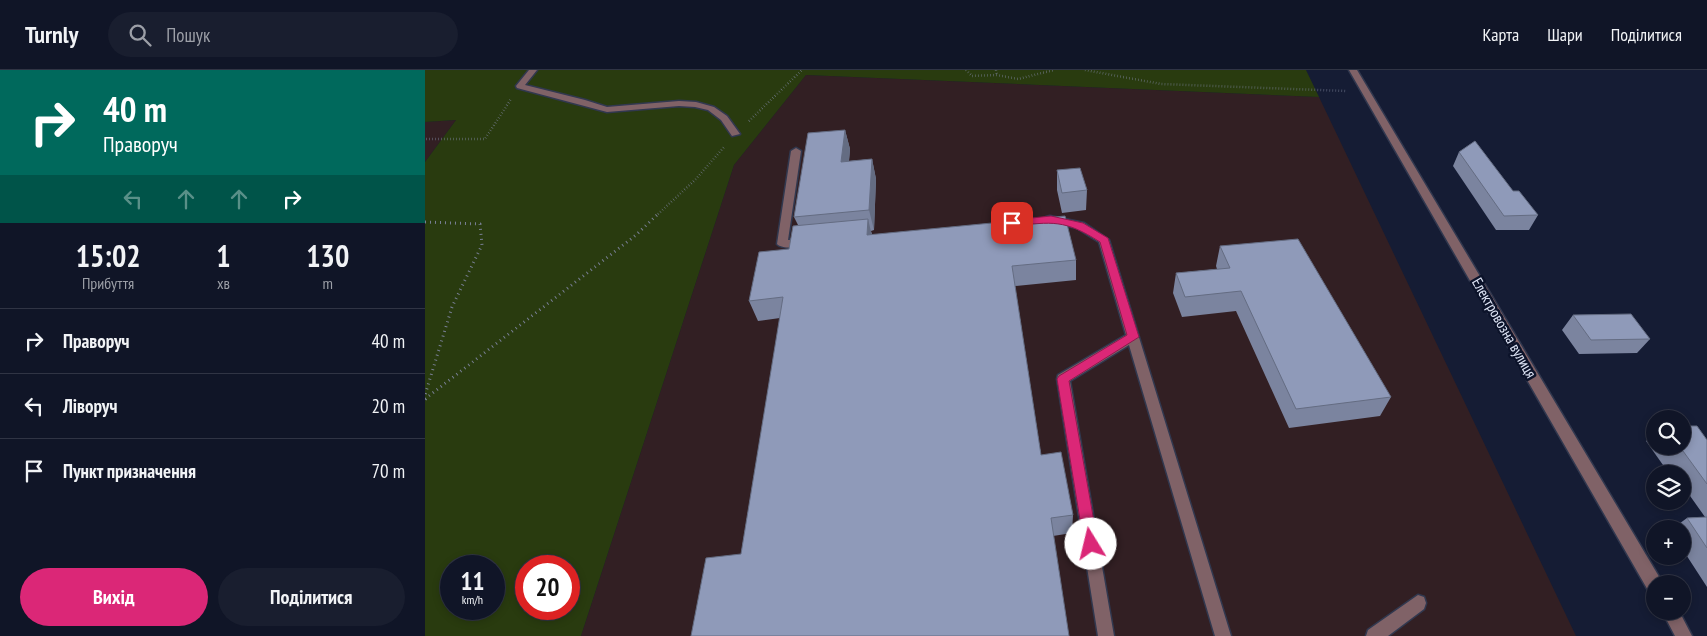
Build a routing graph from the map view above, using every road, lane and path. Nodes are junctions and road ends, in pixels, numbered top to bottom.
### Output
1 (533, 70) edge
2 (802, 70) edge
3 (966, 70) edge
4 (996, 70) edge
5 (1054, 70) edge
6 (1085, 70) edge
7 (1353, 70) edge
8 (997, 75) junction
9 (520, 86) junction
10 (1366, 92) junction
11 (735, 134) junction
12 (425, 140) edge
13 (796, 151) dead end
14 (1041, 220) edge
15 (425, 222) edge
16 (822, 240) edge
17 (1133, 337) junction
18 (425, 397) edge
19 (1649, 575) edge
20 (1418, 603) dead end
21 (1674, 620) edge
22 (1106, 636) edge
23 (1223, 636) edge
24 (1373, 636) edge
25 (1684, 636) edge

1 - 9 street
2 - 11 path
3 - 8 path
4 - 8 path
5 - 8 path
6 - 10 path
7 - 10 street, Електровозна вулиця
9 - 11 street
9 - 12 path
10 - 19 street, Електровозна вулиця
11 - 18 path
13 - 16 street
14 - 17 street
15 - 18 path
17 - 22 street
17 - 23 street
20 - 24 street
21 - 25 street

